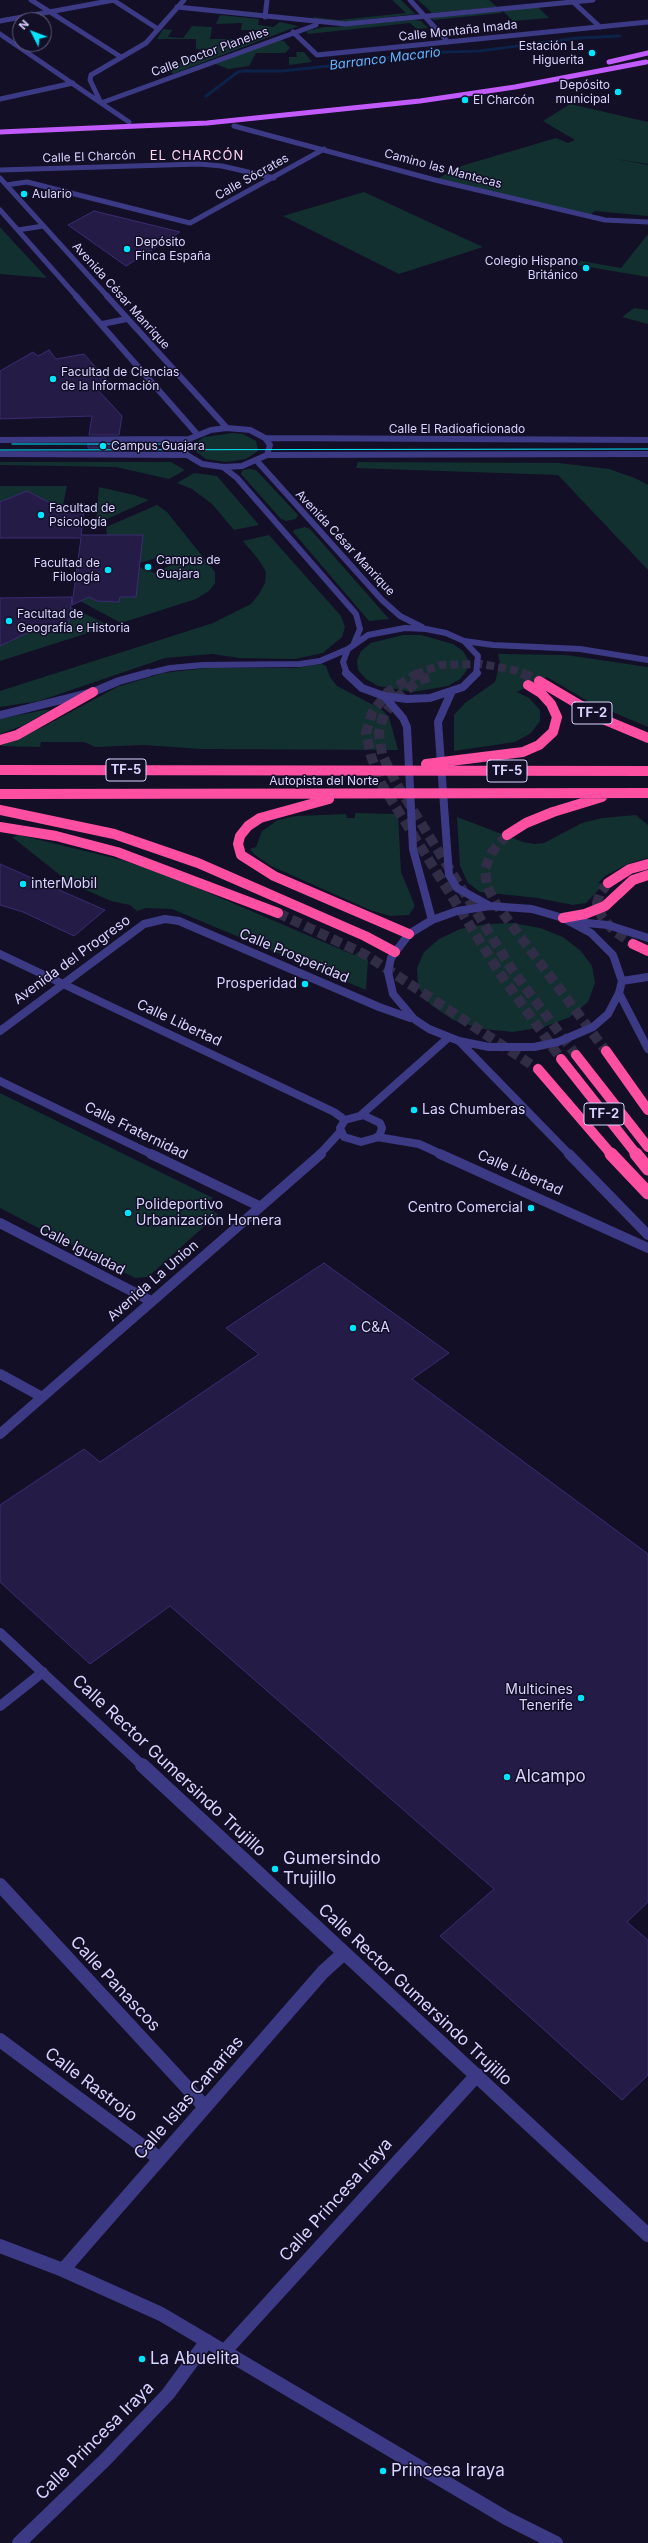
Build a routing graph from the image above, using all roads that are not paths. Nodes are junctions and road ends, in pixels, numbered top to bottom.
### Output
1 (31, 0) edge
2 (114, 0) edge
3 (184, 0) edge
4 (267, 0) edge
5 (410, 0) edge
6 (593, 0) edge
7 (572, 1) edge
8 (177, 7) junction
9 (49, 12) joint
10 (52, 14) edge
11 (265, 16) junction
12 (425, 17) junction
13 (12, 19) edge
14 (0, 21) edge
15 (648, 22) edge
16 (326, 24) junction
17 (600, 27) junction
18 (158, 29) junction
19 (293, 32) junction
20 (0, 34) edge
21 (448, 42) junction
22 (648, 53) edge
23 (633, 56) junction
24 (121, 58) junction
25 (647, 62) edge
26 (605, 63) dead end
27 (582, 67) dead end
28 (73, 83) junction
29 (428, 94) junction
30 (1, 97) edge
31 (420, 101) junction
32 (101, 103) junction
33 (328, 110) junction
34 (129, 122) junction
35 (234, 126) junction
36 (0, 127) edge
37 (0, 132) edge
38 (0, 136) edge
39 (324, 149) junction
40 (32, 169) junction
41 (0, 170) edge
42 (0, 178) edge
43 (274, 178) junction
44 (27, 182) junction
45 (6, 185) junction
46 (0, 210) edge
47 (648, 222) edge
48 (43, 226) junction
49 (18, 230) junction
50 (127, 319) junction
51 (102, 324) junction
52 (227, 428) junction
53 (197, 434) junction
54 (266, 438) junction
55 (189, 439) junction
56 (0, 440) edge
57 (648, 440) edge
58 (0, 454) edge
59 (648, 454) edge
60 (187, 455) junction
61 (267, 455) junction
62 (257, 461) junction
63 (223, 467) junction
64 (426, 629) junction
65 (464, 641) junction
66 (354, 643) junction
67 (348, 649) junction
68 (648, 660) edge
69 (539, 681) tunnel mouth
70 (528, 685) tunnel mouth
71 (93, 692) junction
72 (451, 693) junction
73 (384, 696) junction
74 (0, 715) edge
75 (648, 738) edge
76 (0, 740) edge
77 (0, 770) edge
78 (365, 771) junction
79 (648, 771) edge
80 (615, 793) junction
81 (648, 793) edge
82 (0, 794) edge
83 (350, 795) junction
84 (0, 810) edge
85 (0, 827) edge
86 (507, 835) tunnel mouth
87 (648, 864) edge
88 (648, 875) edge
89 (608, 883) tunnel mouth
90 (490, 906) junction
91 (278, 913) tunnel mouth
92 (563, 918) junction
93 (165, 919) joint
94 (432, 920) junction
95 (574, 922) junction
96 (410, 934) junction
97 (648, 938) edge
98 (634, 944) tunnel mouth
99 (648, 951) edge
100 (395, 952) junction
101 (0, 954) edge
102 (648, 977) edge
103 (622, 981) junction
104 (63, 983) junction
105 (619, 993) junction
106 (414, 1019) junction
107 (0, 1031) edge
108 (448, 1038) junction
109 (459, 1041) junction
110 (648, 1049) edge
111 (606, 1051) tunnel mouth
112 (576, 1055) tunnel mouth
113 (561, 1059) tunnel mouth
114 (538, 1069) tunnel mouth
115 (0, 1081) edge
116 (648, 1110) edge
117 (360, 1116) junction
118 (345, 1120) junction
119 (341, 1131) junction
120 (377, 1137) junction
121 (648, 1147) edge
122 (648, 1169) edge
123 (648, 1193) edge
124 (259, 1206) junction
125 (0, 1223) edge
126 (648, 1234) edge
127 (648, 1248) edge
128 (150, 1301) junction
129 (0, 1374) edge
130 (42, 1397) junction
131 (0, 1434) edge
132 (0, 1633) edge
133 (42, 1672) junction
134 (0, 1706) edge
135 (0, 1885) edge
136 (344, 1953) junction
137 (0, 2040) edge
138 (477, 2075) junction
139 (204, 2107) junction
140 (160, 2159) junction
141 (648, 2235) edge
142 (0, 2246) edge
143 (63, 2270) junction
144 (207, 2341) junction
145 (224, 2352) junction
146 (19, 2543) edge
147 (556, 2543) edge

1 - 9 street
2 - 9 street
2 - 18 street
3 - 8 street
4 - 11 street
5 - 12 street
6 - 7 street
7 - 12 street
7 - 17 street
8 - 11 street
8 - 18 street
10 - 24 street
11 - 16 street
12 - 16 street
12 - 21 street
13 - 14 street
15 - 17 street, Calle Montaña Imada
16 - 19 street, Calle Doctor Planelles
17 - 21 street, Calle Montaña Imada
18 - 24 street
19 - 21 street, Calle Montaña Imada
19 - 32 street, Calle Doctor Planelles
20 - 28 street
22 - 23 main road
23 - 25 main road
23 - 26 main road
24 - 32 street
25 - 31 main road
27 - 29 main road
28 - 30 street
28 - 32 street
29 - 33 main road
29 - 34 main road
31 - 33 main road
31 - 35 main road
32 - 34 street
33 - 37 main road
34 - 36 main road
35 - 38 main road
35 - 39 street, Camino las Mantecas
39 - 43 street, Calle Sócrates
39 - 47 street, Camino las Mantecas
40 - 41 street, Calle El Charcón
40 - 43 street, Calle El Charcón
40 - 44 street
42 - 45 street, Avenida César Manrique
43 - 44 street, Calle Sócrates
44 - 45 street
45 - 48 street, Avenida César Manrique
46 - 49 street
48 - 49 street
48 - 50 street, Avenida César Manrique
49 - 51 street
50 - 51 street
50 - 52 street, Avenida César Manrique
51 - 53 street
52 - 53 street
52 - 54 street
53 - 55 street
54 - 57 street, Calle El Radioaficionado
54 - 61 street
55 - 56 street
55 - 60 street
58 - 60 street
59 - 61 street, Calle El Radioaficionado
60 - 63 street
61 - 62 street
62 - 63 street
62 - 64 street, Avenida César Manrique
63 - 66 street
64 - 65 street
64 - 66 street
65 - 68 street
65 - 72 street
66 - 67 street
67 - 71 street
67 - 73 street
69 - 75 highway, TF-2
70 - 78 highway, TF-2
71 - 74 street
71 - 76 highway
72 - 73 street
72 - 90 street
73 - 94 street
77 - 78 highway, Autopista del Norte / TF-5
78 - 79 highway, Autopista del Norte / TF-5
80 - 81 highway, Autopista del Norte / TF-5
80 - 83 highway, Autopista del Norte / TF-5
80 - 86 highway
82 - 83 highway, Autopista del Norte / TF-5
83 - 96 highway
84 - 100 highway
85 - 91 highway
87 - 89 highway
88 - 92 highway
90 - 92 street
90 - 94 street
92 - 95 street
93 - 104 street, Avenida del Progreso
93 - 106 street, Calle Prosperidad
94 - 96 street
95 - 97 street
95 - 103 street
96 - 100 street
98 - 99 highway
100 - 106 street
101 - 104 street, Calle Libertad
102 - 103 street
103 - 105 street
104 - 107 street, Avenida del Progreso
104 - 118 street, Calle Libertad
105 - 109 street
105 - 110 street
106 - 108 street
108 - 109 street
108 - 117 street
109 - 126 street
111 - 116 highway
112 - 121 highway, TF-2
113 - 122 highway, TF-2
114 - 123 highway
115 - 124 street, Calle Fraternidad
117 - 118 street
117 - 120 street
118 - 119 street
119 - 120 street
119 - 124 street, Avenida La Union
120 - 127 street, Calle Libertad
124 - 128 street, Avenida La Union
125 - 128 street, Calle Igualdad
128 - 130 street, Avenida La Union
129 - 130 street
130 - 131 street, Avenida La Union
132 - 133 street, Calle Rector Gumersindo Trujillo
133 - 134 street
133 - 136 street, Calle Rector Gumersindo Trujillo
135 - 139 street, Calle Panascos
136 - 138 street, Calle Rector Gumersindo Trujillo
136 - 139 street, Calle Islas Canarias
137 - 140 street, Calle Rastrojo
138 - 141 street, Calle Rector Gumersindo Trujillo
138 - 145 street, Calle Princesa Iraya
139 - 140 street, Calle Islas Canarias
140 - 143 street, Calle Islas Canarias
142 - 143 street
143 - 144 street
144 - 145 street
144 - 146 street, Calle Princesa Iraya
145 - 147 street

